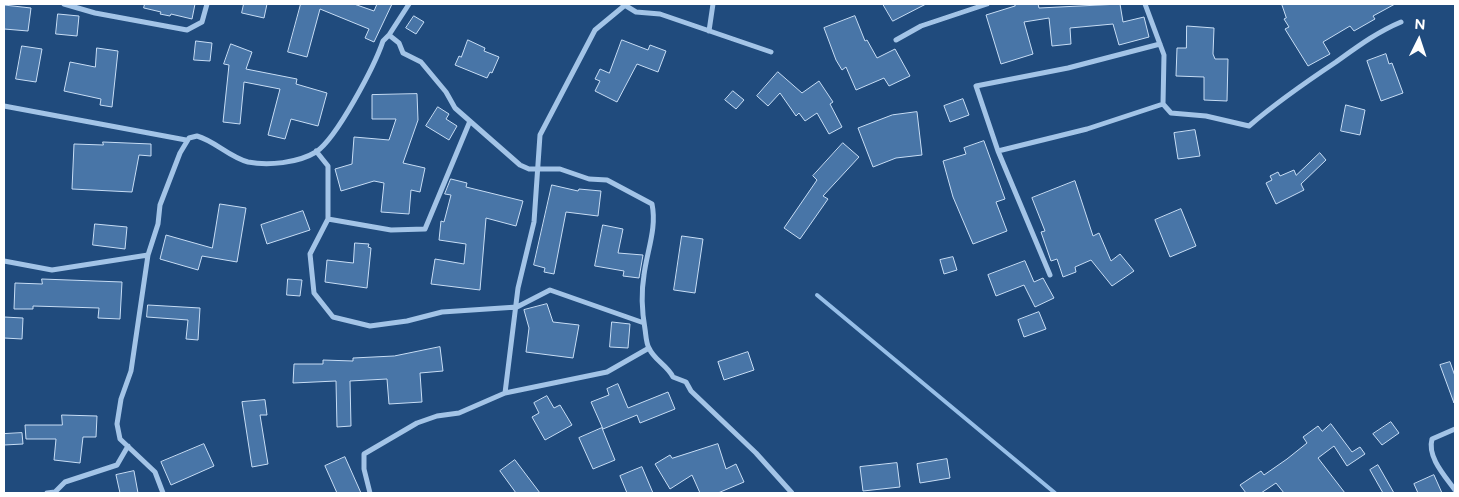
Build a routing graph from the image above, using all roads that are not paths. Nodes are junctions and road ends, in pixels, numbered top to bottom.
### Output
1 (64, 4) edge
2 (207, 4) edge
3 (409, 4) edge
4 (713, 4) edge
5 (987, 4) edge
6 (1146, 4) edge
7 (623, 5) edge
8 (1401, 22) dead end
9 (708, 31) junction
10 (389, 35) junction
11 (896, 40) dead end
12 (1160, 44) junction
13 (771, 52) dead end
14 (1163, 104) junction
15 (4, 106) edge
16 (470, 121) junction
17 (186, 140) junction
18 (316, 151) junction
19 (998, 151) junction
20 (536, 170) junction
21 (328, 219) junction
22 (148, 255) junction
23 (4, 261) edge
24 (1050, 275) dead end
25 (517, 307) junction
26 (644, 324) junction
27 (649, 348) junction
28 (505, 392) junction
29 (1455, 429) edge
30 (128, 446) junction
31 (1455, 490) edge
32 (47, 493) edge
33 (163, 493) edge
34 (370, 493) edge
35 (792, 493) edge

1 - 2 street
3 - 10 street
4 - 9 street
5 - 11 street
6 - 12 street
7 - 9 street
7 - 20 street
8 - 14 street
9 - 13 street
10 - 16 street
10 - 18 street
12 - 14 street
12 - 19 street
14 - 19 street
15 - 17 street
16 - 20 street
16 - 21 street
17 - 18 street
17 - 22 street
18 - 21 street
19 - 24 street
20 - 25 street
20 - 26 street
21 - 25 street
22 - 23 street
22 - 30 street
25 - 26 street
25 - 28 street
26 - 27 street
27 - 28 street
27 - 35 street
28 - 34 street
29 - 31 street
30 - 32 street
30 - 33 street

